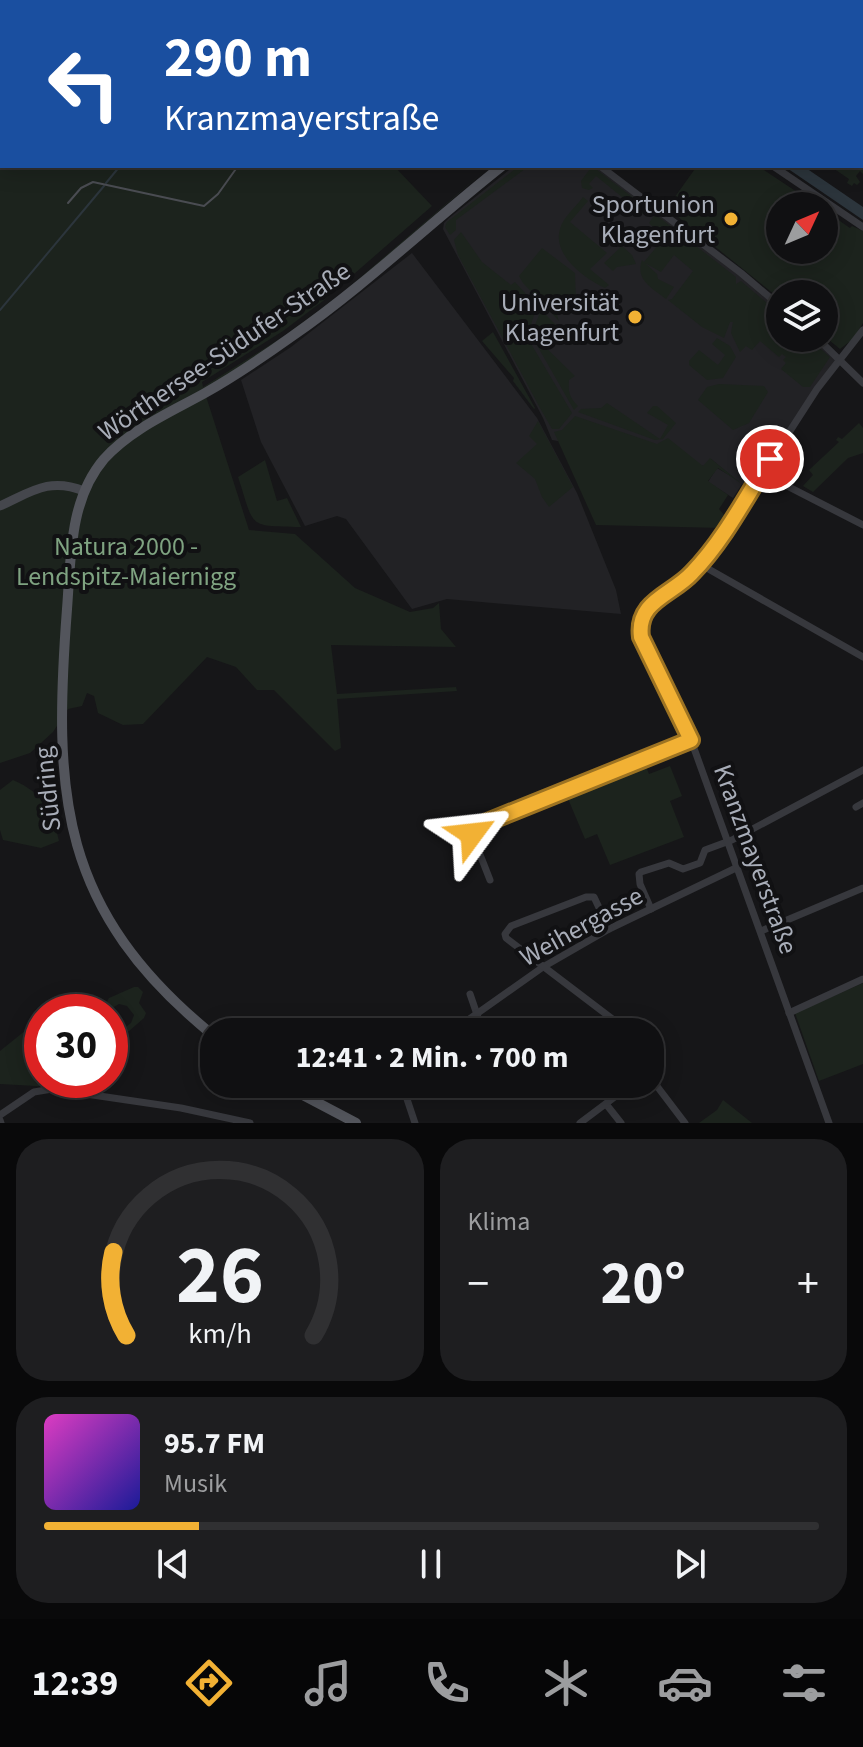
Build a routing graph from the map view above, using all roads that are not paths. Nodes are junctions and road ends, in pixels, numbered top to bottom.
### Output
1 (500, 168) edge
2 (603, 168) edge
3 (776, 168) edge
4 (863, 227) edge
5 (766, 294) edge
6 (863, 330) edge
7 (833, 352) edge
8 (840, 358) junction
9 (863, 383) edge
10 (762, 473) junction
11 (84, 491) junction
12 (0, 506) edge
13 (863, 525) edge
14 (702, 562) junction
15 (863, 657) edge
16 (691, 740) junction
17 (863, 770) edge
18 (727, 841) junction
19 (738, 867) junction
20 (683, 869) junction
21 (490, 880) dead end
22 (863, 888) edge
23 (689, 889) junction
24 (651, 909) junction
25 (609, 929) junction
26 (761, 931) junction
27 (543, 967) junction
28 (863, 979) edge
29 (470, 994) dead end
30 (789, 1013) junction
31 (476, 1014) junction
32 (470, 1018) edge
33 (478, 1018) edge
34 (611, 1018) edge
35 (200, 1023) edge
36 (664, 1095) edge
37 (309, 1098) edge
38 (407, 1098) edge
39 (614, 1098) edge
40 (606, 1104) junction
41 (0, 1120) edge
42 (250, 1123) edge
43 (356, 1123) edge
44 (415, 1123) edge
45 (580, 1123) edge
46 (621, 1123) edge
47 (685, 1123) edge
48 (829, 1123) edge

1 - 11 main road, Wörthersee-Südufer-Straße
2 - 5 street
3 - 4 street
6 - 8 street
7 - 8 street
8 - 9 street
8 - 10 street
10 - 13 street
10 - 14 street
11 - 12 main road
11 - 35 main road, Südring
14 - 15 street
14 - 16 street, Kranzmayerstraße
16 - 18 street, Kranzmayerstraße
16 - 21 street
17 - 18 street
18 - 19 street, Kranzmayerstraße
18 - 20 street
19 - 23 street, Weihergasse
19 - 26 street, Kranzmayerstraße
20 - 23 street
20 - 24 street
22 - 26 street
23 - 24 street, Weihergasse
24 - 25 street, Weihergasse
25 - 27 street, Weihergasse
25 - 27 street
26 - 30 street, Kranzmayerstraße
27 - 31 street, Weihergasse
27 - 34 street
28 - 30 street
29 - 31 street
30 - 48 street, Kranzmayerstraße
31 - 32 street, Weihergasse
31 - 33 street
36 - 47 street
37 - 43 main road
38 - 44 street
39 - 40 street
40 - 45 street
40 - 46 street
41 - 42 street

